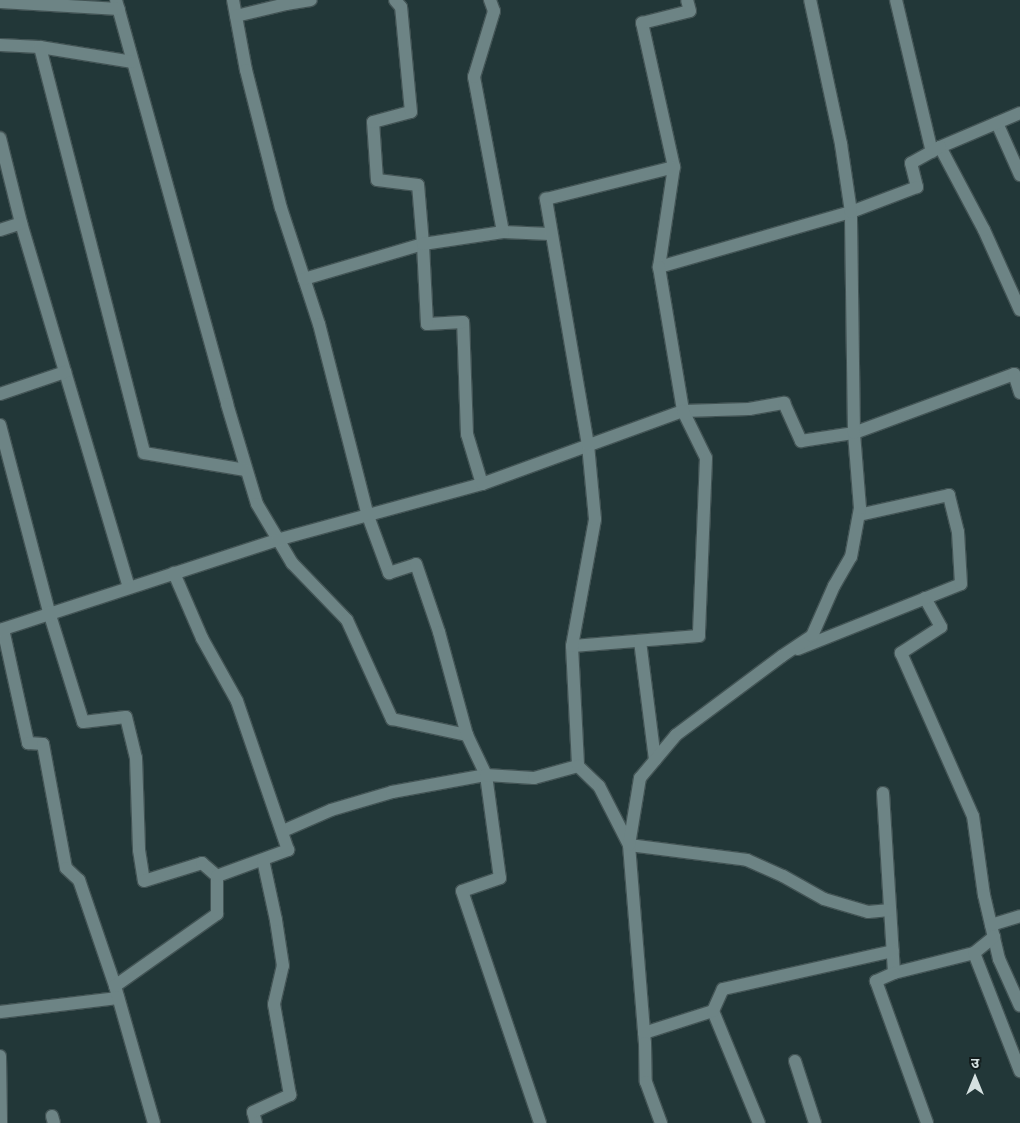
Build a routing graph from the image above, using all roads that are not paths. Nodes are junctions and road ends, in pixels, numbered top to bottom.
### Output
1 (233, 0) edge
2 (311, 0) edge
3 (396, 0) edge
4 (490, 0) edge
5 (688, 0) edge
6 (810, 0) edge
7 (896, 0) edge
8 (0, 2) edge
9 (285, 2) edge
10 (118, 4) edge
11 (236, 16) junction
12 (0, 45) edge
13 (40, 47) junction
14 (133, 62) junction
15 (1020, 113) edge
16 (996, 123) junction
17 (0, 138) edge
18 (936, 150) junction
19 (674, 167) junction
20 (1020, 175) edge
21 (850, 212) junction
22 (21, 223) junction
23 (0, 230) edge
24 (503, 232) junction
25 (550, 234) junction
26 (423, 244) junction
27 (659, 266) junction
28 (304, 279) junction
29 (1020, 310) edge
30 (1017, 370) edge
31 (65, 372) junction
32 (1020, 393) edge
33 (0, 394) edge
34 (683, 411) junction
35 (0, 425) edge
36 (854, 433) junction
37 (588, 445) junction
38 (246, 470) junction
39 (482, 484) junction
40 (859, 515) junction
41 (368, 516) junction
42 (278, 540) junction
43 (174, 573) junction
44 (129, 588) junction
45 (925, 598) junction
46 (49, 612) junction
47 (1, 629) edge
48 (640, 641) junction
49 (572, 646) junction
50 (785, 654) junction
51 (467, 735) junction
52 (655, 760) junction
53 (578, 766) junction
54 (486, 775) junction
55 (883, 793) dead end
56 (283, 831) junction
57 (629, 845) junction
58 (263, 860) junction
59 (217, 876) junction
60 (890, 910) junction
61 (1020, 916) edge
62 (993, 931) junction
63 (893, 951) junction
64 (974, 954) junction
65 (894, 973) junction
66 (117, 992) junction
67 (1020, 1006) edge
68 (713, 1011) junction
69 (0, 1012) edge
70 (644, 1034) junction
71 (0, 1056) edge
72 (795, 1061) dead end
73 (1020, 1071) edge
74 (1, 1123) edge
75 (154, 1123) edge
76 (256, 1123) edge
77 (540, 1123) edge
78 (661, 1123) edge
79 (759, 1123) edge
80 (815, 1123) edge
81 (927, 1123) edge

1 - 11 street
2 - 9 street
3 - 26 street
4 - 24 street
5 - 19 street
6 - 21 street
7 - 18 street
8 - 10 street
9 - 11 street
10 - 14 street
11 - 28 street
12 - 13 street
13 - 14 street
13 - 38 street
14 - 38 street
15 - 16 street
16 - 18 street
16 - 20 street
17 - 22 street
18 - 21 street
18 - 29 street
19 - 25 street
19 - 27 street
21 - 27 street
21 - 36 street
22 - 23 street
22 - 31 street
24 - 25 street
24 - 26 street
25 - 37 street
26 - 28 street
26 - 39 street
27 - 34 street
28 - 41 street
30 - 32 street
30 - 36 street
31 - 33 street
31 - 44 street
34 - 36 street
34 - 37 street
34 - 48 street
35 - 46 street
36 - 40 street
37 - 39 street
37 - 49 street
38 - 42 street
39 - 41 street
40 - 45 street
40 - 50 street
41 - 42 street
41 - 51 street
42 - 43 street
42 - 51 street
43 - 44 street
43 - 56 street
44 - 46 street
45 - 50 street
45 - 62 street
46 - 47 street
46 - 59 street
47 - 66 street
48 - 49 street
48 - 52 street
49 - 53 street
50 - 52 street
51 - 54 street
52 - 57 street
53 - 54 street
53 - 57 street
54 - 56 street
54 - 77 street
55 - 60 street
56 - 58 street
57 - 60 street
57 - 70 street
58 - 59 street
58 - 76 street
59 - 66 street
60 - 63 street
61 - 62 street
62 - 64 street
62 - 67 street
63 - 65 street
63 - 68 street
64 - 65 street
64 - 73 street
65 - 81 street
66 - 69 street
66 - 75 street
68 - 70 street
68 - 79 street
70 - 78 street
71 - 74 street
72 - 80 street

